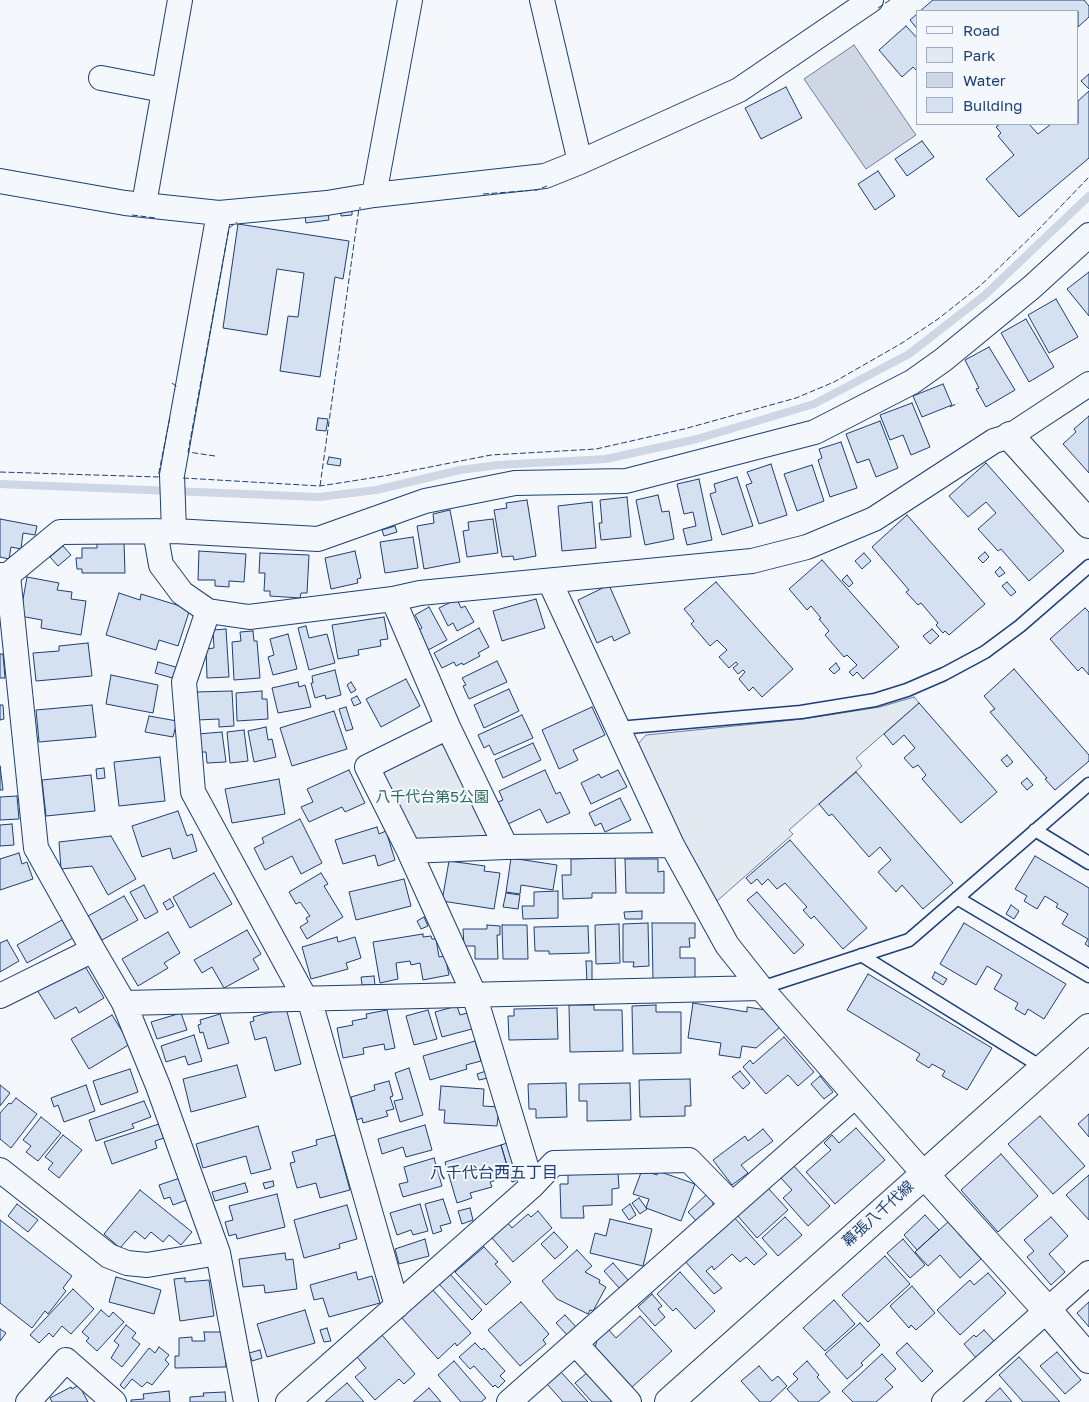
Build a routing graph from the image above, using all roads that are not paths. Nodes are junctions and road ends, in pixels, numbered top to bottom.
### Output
1 (180, 0) edge
2 (410, 0) edge
3 (542, 0) edge
4 (871, 0) edge
5 (102, 78) dead end
6 (163, 90) junction
7 (580, 162) junction
8 (0, 181) edge
9 (374, 194) junction
10 (144, 204) junction
11 (219, 213) junction
12 (1089, 235) edge
13 (1089, 384) edge
14 (1010, 436) junction
15 (1089, 524) edge
16 (164, 531) junction
17 (1089, 566) edge
18 (4, 575) edge
19 (550, 582) junction
20 (393, 599) junction
21 (208, 611) junction
22 (448, 726) junction
23 (618, 728) junction
24 (1089, 784) edge
25 (1035, 830) junction
26 (672, 845) junction
27 (506, 847) junction
28 (409, 851) junction
29 (1089, 863) edge
30 (957, 898) junction
31 (93, 950) junction
32 (861, 955) junction
33 (1089, 976) edge
34 (761, 988) junction
35 (474, 994) junction
36 (0, 996) edge
37 (307, 998) junction
38 (124, 1003) junction
39 (1089, 1028) edge
40 (1043, 1068) junction
41 (855, 1096) junction
42 (0, 1170) edge
43 (924, 1174) junction
44 (532, 1186) junction
45 (732, 1204) junction
46 (218, 1253) junction
47 (1089, 1274) edge
48 (397, 1306) junction
49 (1047, 1310) junction
50 (576, 1344) junction
51 (1089, 1359) edge
52 (28, 1402) edge
53 (114, 1402) edge
54 (246, 1402) edge
55 (288, 1402) edge
56 (510, 1402) edge
57 (629, 1402) edge
58 (669, 1402) edge
59 (944, 1402) edge

1 - 6 street
2 - 9 street
3 - 7 street
4 - 7 street
5 - 6 street
6 - 10 street
7 - 9 street
8 - 10 street
9 - 11 street
10 - 11 street
11 - 16 street
12 - 16 street
13 - 14 street
14 - 15 main road
14 - 19 street
16 - 18 street
16 - 21 street
17 - 23 lane
18 - 31 street
19 - 20 street
19 - 23 street
20 - 21 street
20 - 22 street
21 - 37 street
22 - 27 street
22 - 28 street
23 - 26 street
24 - 25 lane
25 - 29 lane
25 - 30 lane
26 - 27 street
26 - 34 street
27 - 28 street
28 - 35 street
30 - 32 lane
30 - 33 lane
31 - 36 street
31 - 38 street
32 - 34 lane
32 - 40 lane
34 - 35 street
34 - 41 street
35 - 37 street
35 - 44 street
37 - 38 street
37 - 48 street
38 - 46 street
39 - 40 main road, 幕張八千代線
40 - 43 main road, 幕張八千代線
41 - 43 street
41 - 45 street
42 - 46 street
43 - 49 main road
43 - 58 main road, 幕張八千代線
44 - 45 street
44 - 48 street
45 - 50 street
46 - 54 street
47 - 49 street
48 - 55 street
49 - 51 main road
49 - 59 street
50 - 56 street
50 - 57 street
52 - 53 street

